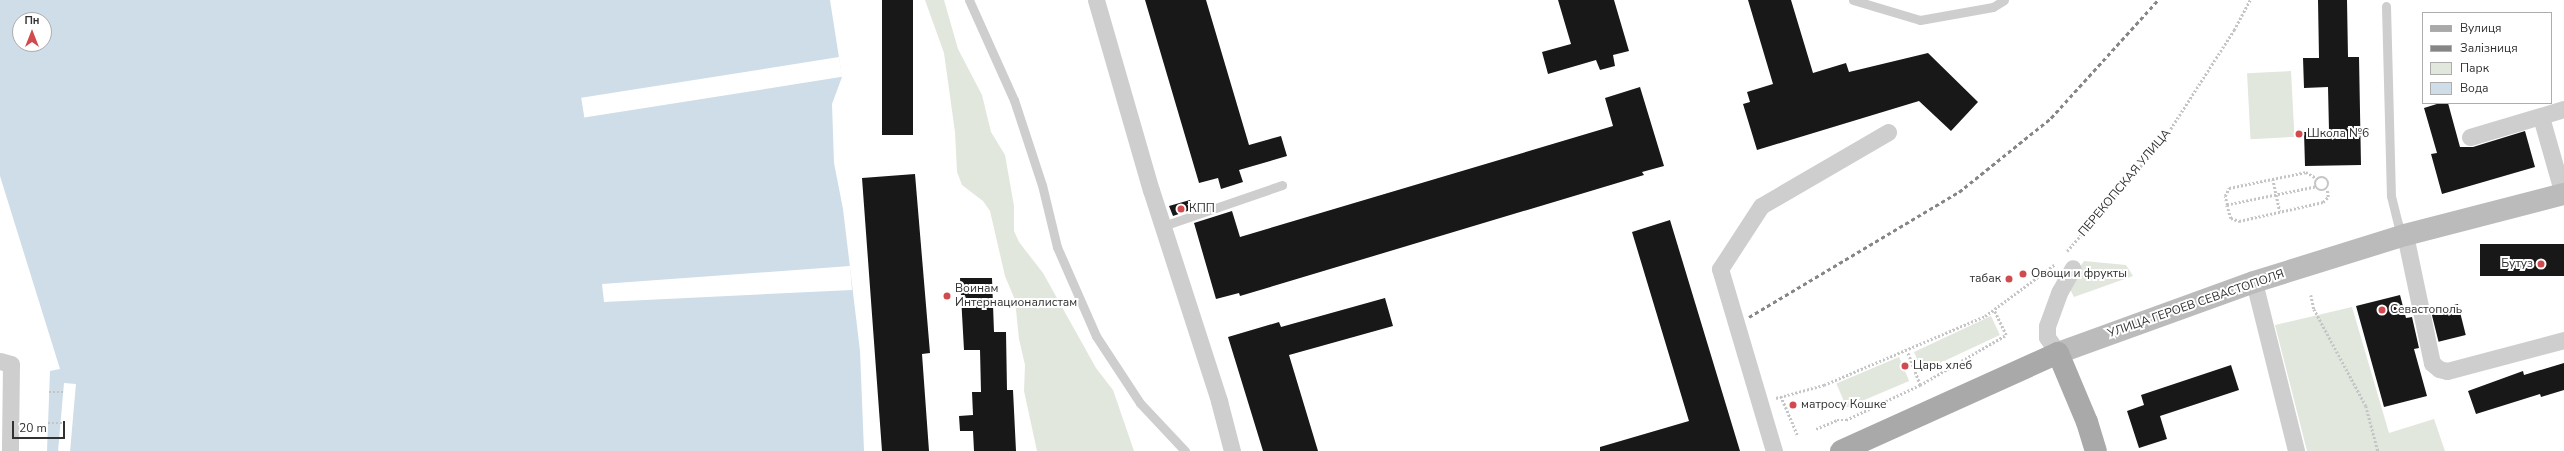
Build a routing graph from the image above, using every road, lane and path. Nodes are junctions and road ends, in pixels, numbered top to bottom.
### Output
1 (969, 0) edge
2 (1096, 0) edge
3 (1853, 0) edge
4 (2004, 0) edge
5 (2250, 0) edge
6 (2386, 6) dead end
7 (2564, 109) edge
8 (2541, 117) junction
9 (1888, 132) dead end
10 (2470, 137) dead end
11 (2273, 179) junction
12 (2318, 179) junction
13 (1282, 186) dead end
14 (2315, 187) junction
15 (2327, 189) junction
16 (2564, 194) edge
17 (2277, 195) junction
18 (2227, 205) junction
19 (2280, 211) junction
20 (1163, 226) junction
21 (2405, 235) junction
22 (2066, 261) junction
23 (2254, 282) junction
24 (2311, 295) dead end
25 (1994, 310) junction
26 (2564, 340) edge
27 (1907, 351) junction
28 (2058, 353) junction
29 (0, 361) edge
30 (1920, 385) junction
31 (49, 392) dead end
32 (63, 392) dead end
33 (1781, 396) junction
34 (1759, 402) junction
35 (48, 423) dead end
36 (62, 423) dead end
37 (1816, 429) dead end
38 (1798, 436) dead end
39 (10, 451) edge
40 (1185, 451) edge
41 (1232, 451) edge
42 (1774, 451) edge
43 (1841, 451) edge
44 (2096, 451) edge
45 (2296, 451) edge
46 (2378, 451) edge

1 - 40 lane
2 - 20 street
3 - 4 lane
5 - 22 path, ПЕРЕКОПСКАЯ УЛИЦА
6 - 21 lane
7 - 8 street
8 - 10 street
8 - 16 street
9 - 34 street
11 - 12 path
11 - 17 path
11 - 18 path
12 - 14 path
12 - 15 path
13 - 20 lane
14 - 15 path
14 - 17 path
15 - 19 path
16 - 21 main road, УЛИЦА ГЕРОЕВ СЕВАСТОПОЛЯ
17 - 18 path
17 - 19 path
18 - 19 path
20 - 41 street
21 - 23 main road, УЛИЦА ГЕРОЕВ СЕВАСТОПОЛЯ
21 - 26 street
22 - 25 path, ПЕРЕКОПСКАЯ УЛИЦА
22 - 28 street
23 - 28 main road, УЛИЦА ГЕРОЕВ СЕВАСТОПОЛЯ
23 - 45 street
24 - 46 path
25 - 27 path, ПЕРЕКОПСКАЯ УЛИЦА
25 - 30 path
27 - 30 path
27 - 33 path, ПЕРЕКОПСКАЯ УЛИЦА
28 - 43 main road, УЛИЦА ГЕРОЕВ СЕВАСТОПОЛЯ
28 - 44 main road
29 - 39 street
30 - 37 path
31 - 32 path
33 - 34 path, ПЕРЕКОПСКАЯ УЛИЦА
33 - 38 path
34 - 42 street
35 - 36 path

